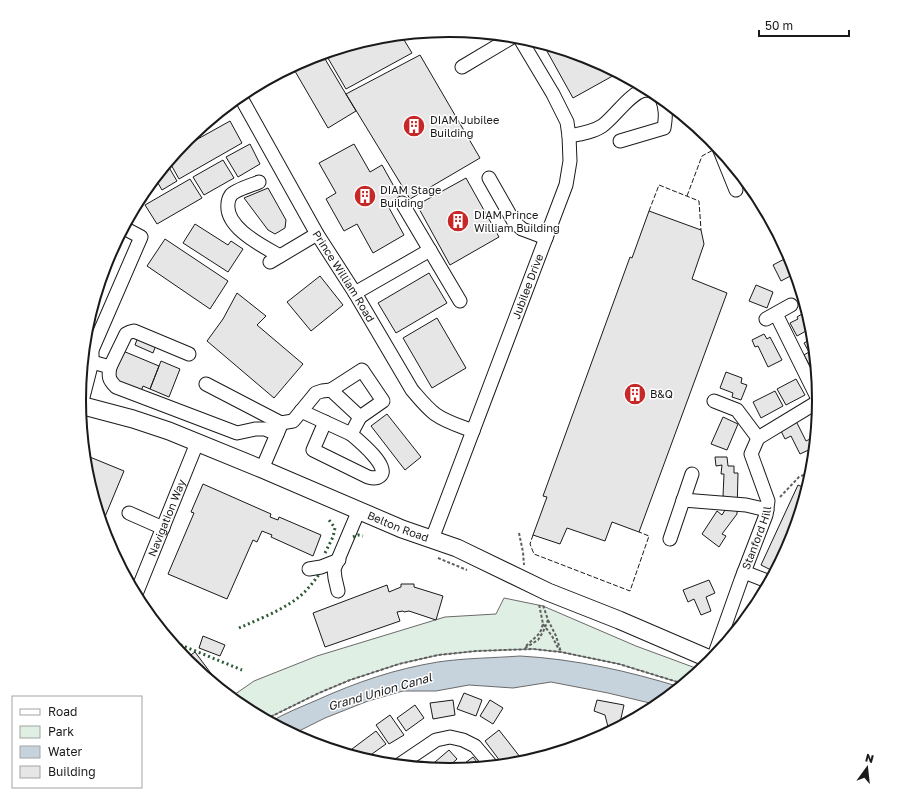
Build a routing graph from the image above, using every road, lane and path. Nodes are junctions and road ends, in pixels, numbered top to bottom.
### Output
1 (505, 41) edge
2 (524, 45) edge
3 (462, 67) dead end
4 (641, 92) edge
5 (243, 102) edge
6 (665, 108) edge
7 (569, 136) junction
8 (620, 141) dead end
9 (726, 166) edge
10 (488, 178) dead end
11 (259, 182) dead end
12 (736, 190) dead end
13 (402, 203) dead end
14 (129, 230) edge
15 (317, 234) junction
16 (546, 238) junction
17 (430, 250) junction
18 (355, 293) junction
19 (460, 301) dead end
20 (791, 305) dead end
21 (90, 353) edge
22 (189, 354) dead end
23 (110, 368) junction
24 (206, 384) dead end
25 (812, 389) edge
26 (331, 390) junction
27 (714, 401) dead end
28 (812, 405) edge
29 (86, 407) edge
30 (301, 411) junction
31 (360, 417) junction
32 (325, 422) junction
33 (279, 429) junction
34 (473, 431) junction
35 (351, 434) junction
36 (758, 438) junction
37 (197, 442) junction
38 (262, 469) junction
39 (692, 474) dead end
40 (805, 474) edge
41 (683, 500) junction
42 (359, 510) junction
43 (767, 510) junction
44 (129, 513) dead end
45 (163, 528) junction
46 (670, 539) dead end
47 (432, 540) junction
48 (339, 560) junction
49 (309, 569) dead end
50 (744, 572) junction
51 (765, 580) edge
52 (139, 587) edge
53 (338, 591) dead end
54 (543, 596) junction
55 (548, 620) junction
56 (543, 624) junction
57 (545, 627) junction
58 (719, 643) edge
59 (524, 649) junction
60 (561, 652) junction
61 (707, 656) edge
62 (678, 682) edge
63 (273, 717) edge
64 (406, 760) edge
65 (488, 761) edge

1 - 3 street
2 - 7 street, Jubilee Drive
4 - 7 street
5 - 15 street, Prince William Road
6 - 8 street
7 - 16 street, Jubilee Drive
9 - 12 street
10 - 16 street
11 - 15 street
13 - 17 street
14 - 21 street
15 - 18 street, Prince William Road
16 - 34 street, Jubilee Drive
17 - 18 street
17 - 19 street
18 - 34 street, Prince William Road
20 - 25 street
21 - 23 street
22 - 23 street
23 - 33 street
24 - 33 street
26 - 30 street
26 - 31 street
26 - 31 street
27 - 36 street
28 - 36 street
29 - 37 main road, Belton Road
30 - 32 street
30 - 33 street
31 - 35 street
32 - 35 street
32 - 35 street
33 - 38 street
34 - 47 street, Jubilee Drive
36 - 43 street, Stanford Hill
37 - 38 main road, Belton Road
37 - 45 street, Navigation Way
38 - 42 main road, Belton Road
39 - 41 street
40 - 43 path
41 - 43 street
41 - 46 street
42 - 47 main road, Belton Road
42 - 48 street
43 - 50 street, Stanford Hill
44 - 45 street
45 - 52 street, Navigation Way
47 - 54 main road, Belton Road
48 - 49 street
48 - 53 street
50 - 51 street
50 - 58 street, Stanford Hill
54 - 55 path
54 - 56 path
54 - 61 main road, Belton Road
55 - 57 path
55 - 60 path
56 - 57 path
56 - 59 path
57 - 59 path
57 - 60 path
59 - 60 path
59 - 63 path
60 - 62 path
64 - 65 street

